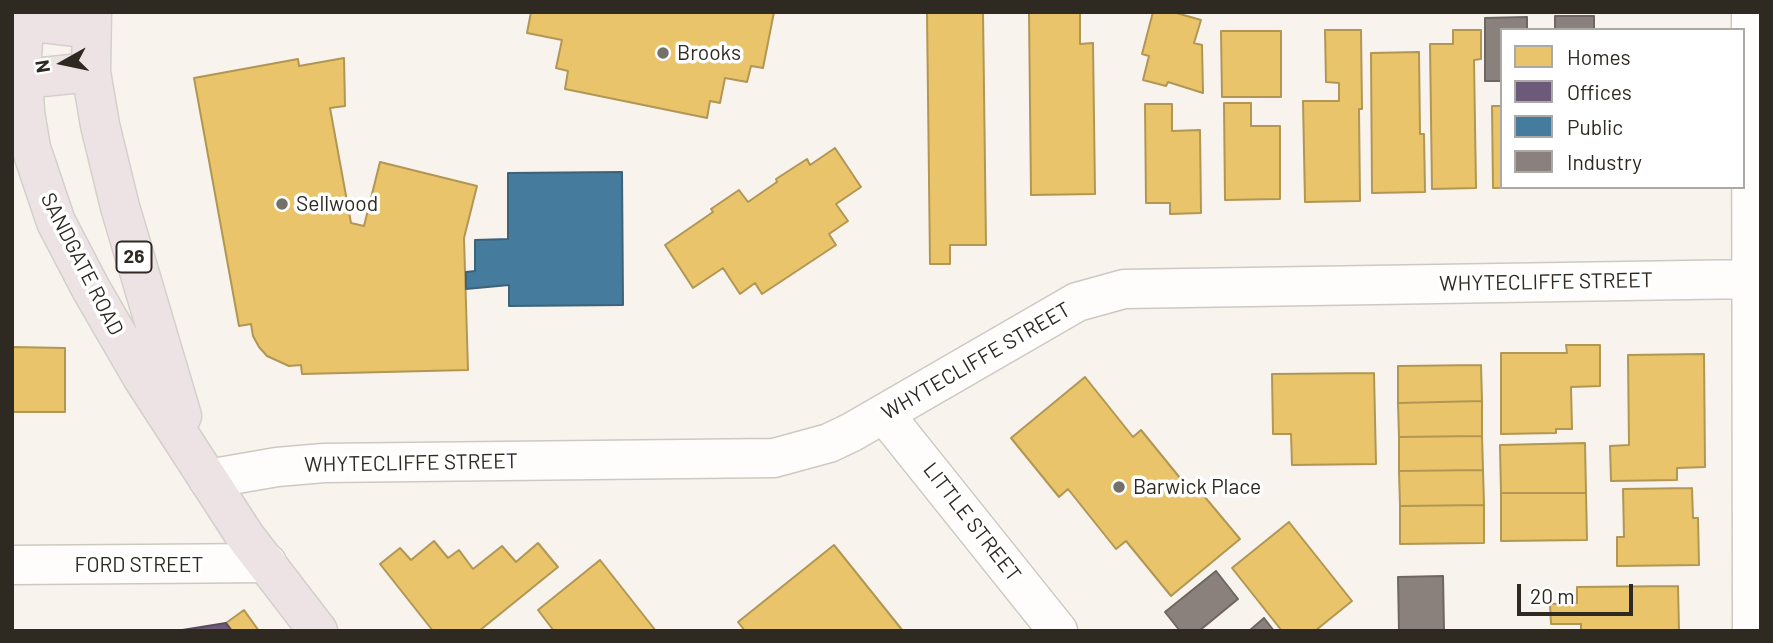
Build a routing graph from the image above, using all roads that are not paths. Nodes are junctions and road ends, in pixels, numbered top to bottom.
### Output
1 (1751, 12) edge
2 (25, 17) edge
3 (92, 21) edge
4 (91, 72) junction
5 (23, 79) junction
6 (1750, 279) junction
7 (1755, 348) edge
8 (885, 415) junction
9 (201, 467) junction
10 (267, 563) junction
11 (12, 565) edge
12 (318, 631) edge
13 (1058, 631) edge
14 (1752, 631) edge

1 - 6 street
2 - 3 highway
2 - 5 highway, SANDGATE ROAD / 26
3 - 4 highway, SANDGATE ROAD / 26
4 - 5 highway
4 - 9 highway, SANDGATE ROAD / 26
5 - 9 highway, SANDGATE ROAD / 26
6 - 7 street
6 - 8 street, WHYTECLIFFE STREET
7 - 14 street
8 - 9 street, WHYTECLIFFE STREET
8 - 13 street, LITTLE STREET
9 - 10 highway, SANDGATE ROAD / 26
10 - 11 street, FORD STREET
10 - 12 highway, SANDGATE ROAD / 26

